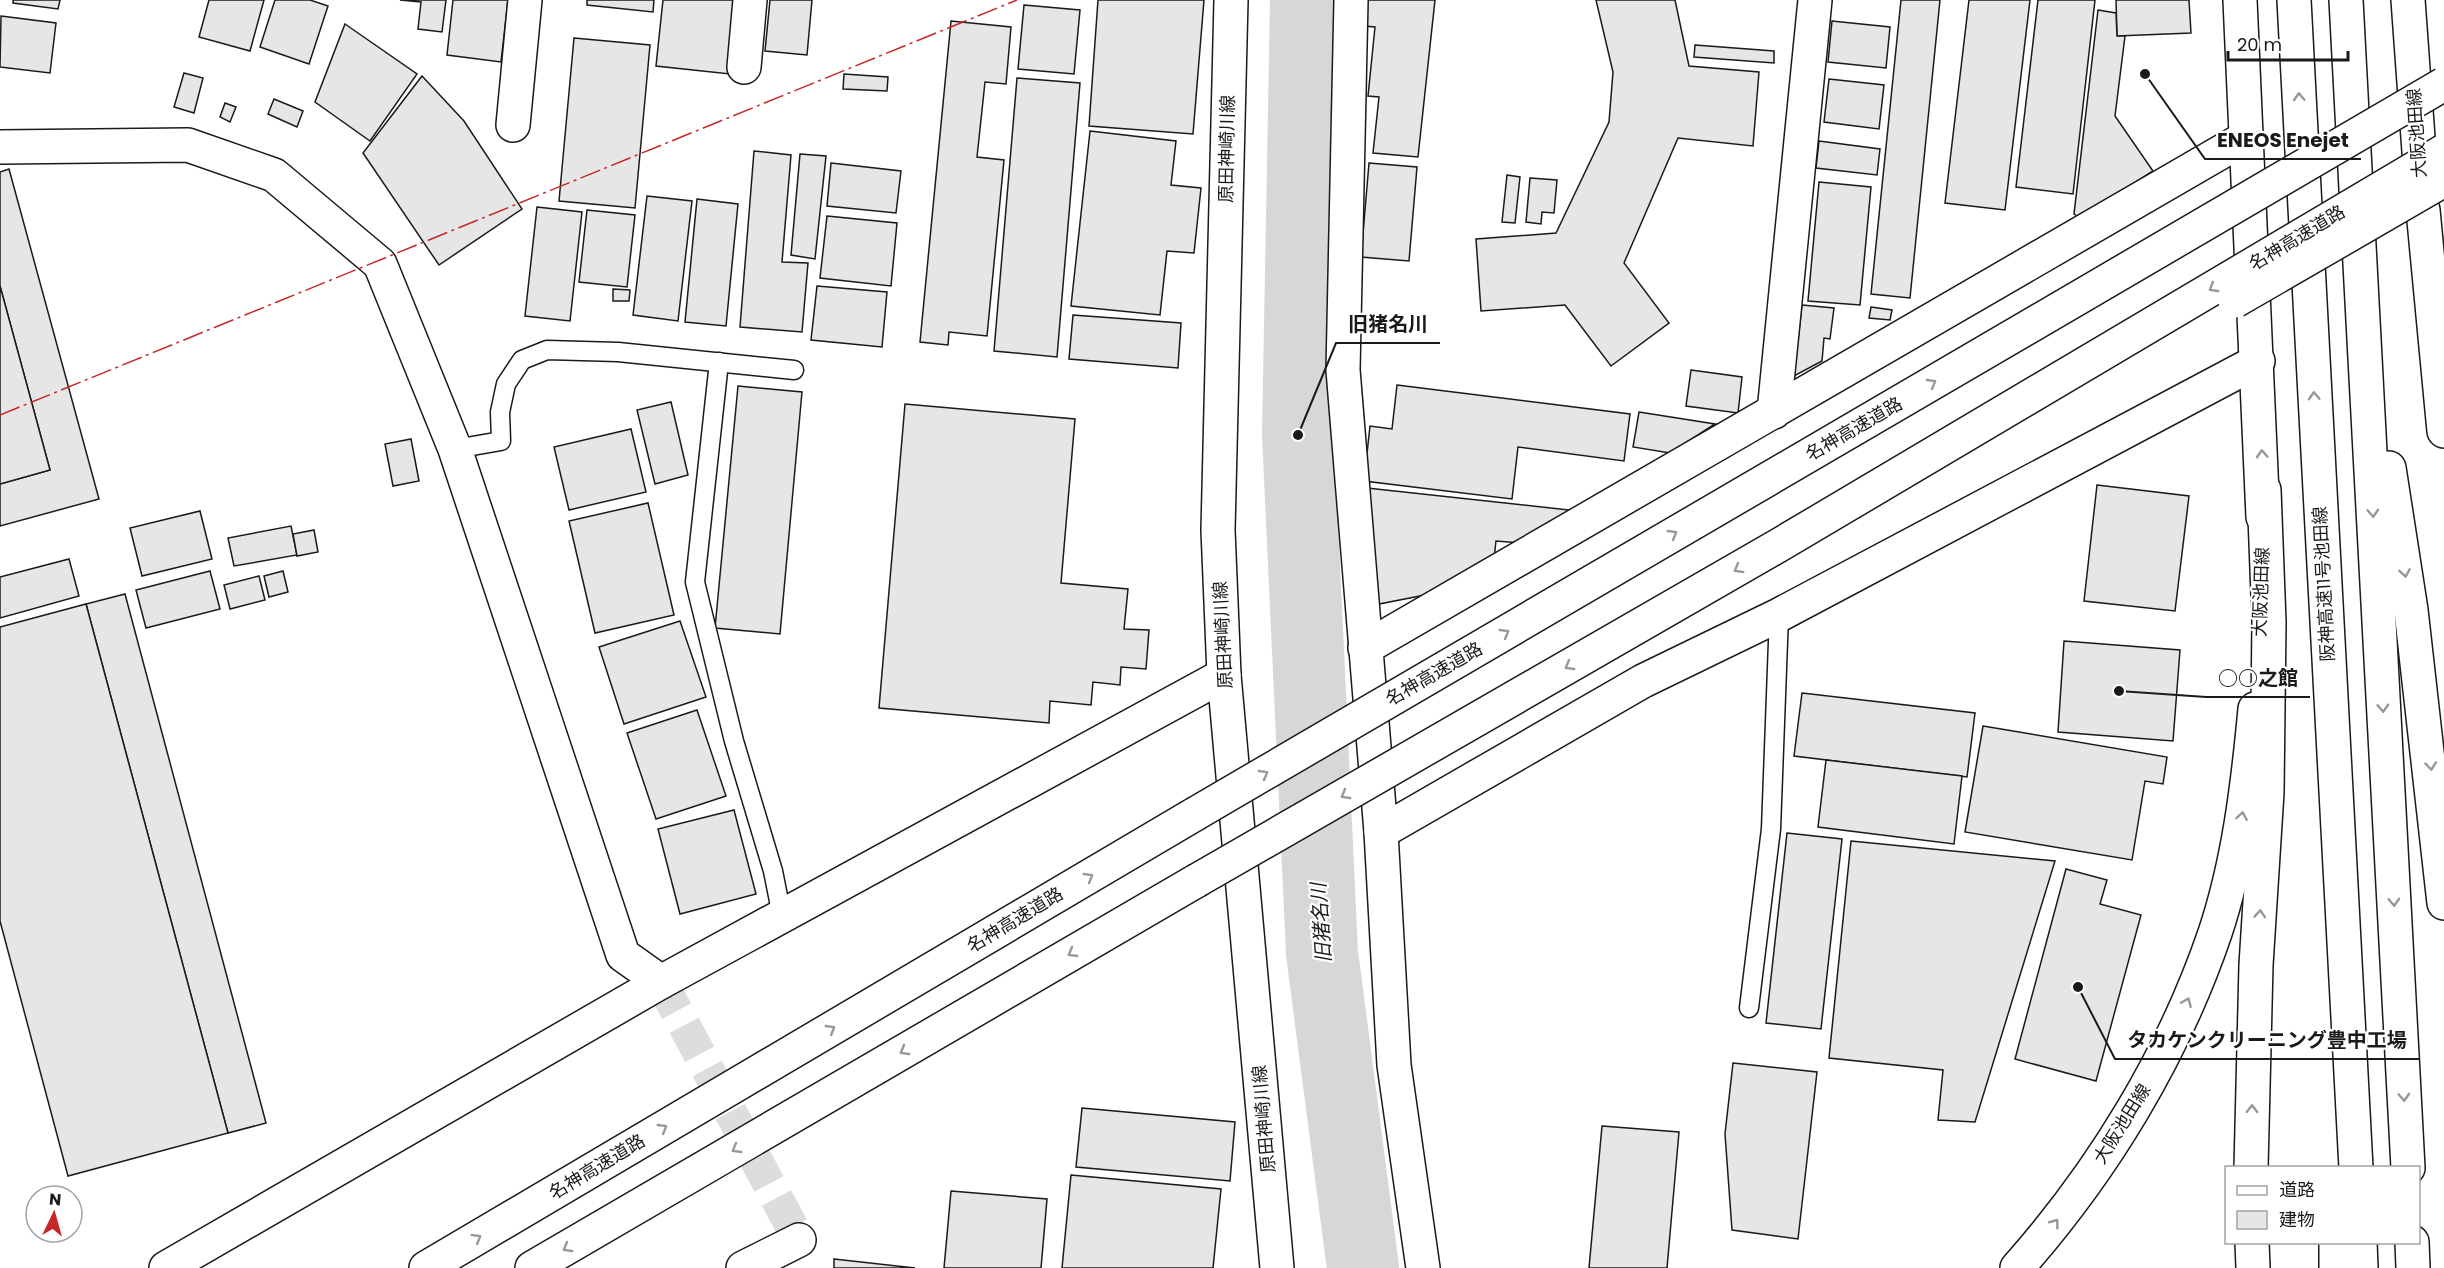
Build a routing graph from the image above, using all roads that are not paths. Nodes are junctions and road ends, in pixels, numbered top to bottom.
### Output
1 (525, 0) edge
2 (750, 0) edge
3 (1231, 0) edge
4 (1352, 0) edge
5 (1815, 0) edge
6 (2240, 0) edge
7 (2294, 0) edge
8 (2346, 0) edge
9 (2408, 0) edge
10 (744, 67) dead end
11 (2444, 84) edge
12 (513, 125) dead end
13 (2247, 137) junction
14 (0, 147) edge
15 (2444, 151) edge
16 (2444, 180) edge
17 (2423, 210) junction
18 (2361, 287) junction
19 (2444, 299) edge
20 (2258, 361) junction
21 (719, 362) junction
22 (794, 370) dead end
23 (1774, 411) junction
24 (2444, 431) edge
25 (455, 449) junction
26 (2264, 490) junction
27 (1781, 544) junction
28 (1779, 615) junction
29 (1365, 648) junction
30 (2329, 663) junction
31 (1224, 675) junction
32 (1381, 832) junction
33 (2444, 903) edge
34 (782, 916) junction
35 (661, 982) junction
36 (1749, 1008) dead end
37 (2251, 1166) edge
38 (2334, 1166) edge
39 (2356, 1166) edge
40 (2408, 1166) edge
41 (799, 1240) dead end
42 (2252, 1244) edge
43 (2336, 1244) edge
44 (2360, 1244) edge
45 (2412, 1244) edge
46 (166, 1268) edge
47 (426, 1268) edge
48 (532, 1268) edge
49 (742, 1268) edge
50 (1277, 1268) edge
51 (1423, 1268) edge
52 (2017, 1268) edge
53 (2253, 1268) edge
54 (2336, 1268) edge
55 (2361, 1268) edge
56 (2413, 1268) edge

1 - 12 main road
2 - 10 main road
3 - 31 main road, 原田神崎川線
4 - 29 main road
5 - 23 main road
6 - 13 main road, 大阪池田線
30 -> 7 main road, 阪神高速11号池田線
8 - 18 main road
9 - 17 main road, 大阪池田線
47 -> 11 main road, 名神高速道路, bridge
13 - 20 main road, 大阪池田線
13 - 23 main road
14 - 25 main road
15 -> 27 main road, 名神高速道路, bridge
16 - 27 main road, bridge
17 - 19 main road, 大阪池田線
17 - 24 main road
18 -> 33 main road
18 -> 40 main road
26 -> 20 main road, 大阪池田線
20 - 28 main road
21 - 22 lane
21 - 25 lane
21 - 34 lane
23 - 29 main road
25 - 35 main road
37 -> 26 main road
52 -> 26 main road, 大阪池田線
27 -> 48 main road, 名神高速道路, bridge
28 - 32 main road
28 - 36 lane
29 - 32 main road
30 - 38 main road
30 - 39 main road, 阪神高速11号池田線
31 - 34 main road
31 - 50 main road, 原田神崎川線
32 - 51 main road
34 - 35 main road
35 - 46 main road
41 - 49 main road
42 - 53 main road
43 - 54 main road
44 - 55 main road
45 - 56 main road

